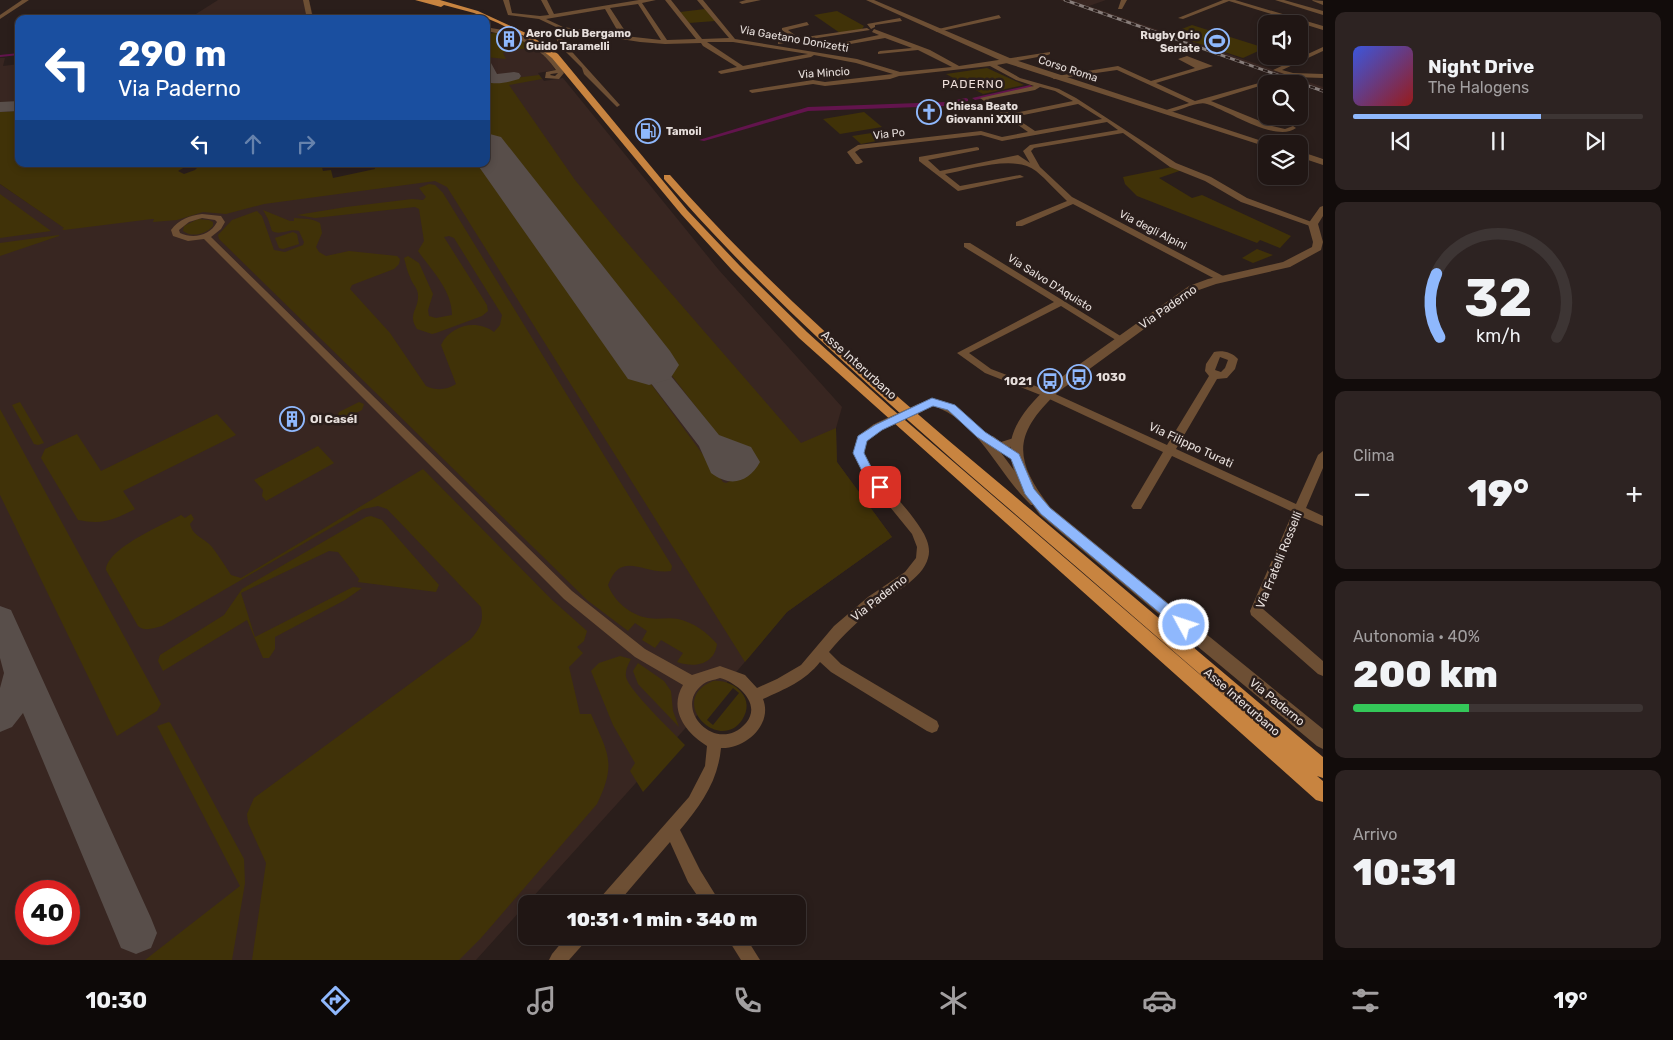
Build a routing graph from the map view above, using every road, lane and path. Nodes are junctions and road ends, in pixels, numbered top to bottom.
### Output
1 (26, 0) edge
2 (306, 0) edge
3 (418, 0) edge
4 (433, 0) edge
5 (446, 0) edge
6 (506, 0) edge
7 (544, 0) edge
8 (653, 0) edge
9 (668, 0) edge
10 (700, 0) edge
11 (758, 0) edge
12 (869, 0) edge
13 (1124, 0) edge
14 (1229, 0) edge
15 (1278, 0) edge
16 (1315, 0) edge
17 (630, 2) edge
18 (639, 2) junction
19 (742, 2) dead end
20 (1323, 3) edge
21 (606, 7) junction
22 (1120, 8) dead end
23 (1323, 14) edge
24 (2, 15) edge
25 (309, 15) edge
26 (477, 15) edge
27 (483, 15) edge
28 (1282, 15) edge
29 (552, 16) junction
30 (1000, 17) dead end
31 (490, 18) edge
32 (540, 18) junction
33 (1181, 18) dead end
34 (490, 20) edge
35 (900, 20) dead end
36 (1308, 21) edge
37 (1308, 23) edge
38 (807, 24) dead end
39 (562, 28) junction
40 (1323, 28) edge
41 (490, 29) edge
42 (871, 29) junction
43 (516, 30) junction
44 (936, 30) junction
45 (886, 36) junction
46 (622, 37) junction
47 (733, 40) junction
48 (798, 40) junction
49 (701, 41) junction
50 (665, 42) junction
51 (839, 44) dead end
52 (776, 46) junction
53 (923, 48) junction
54 (1323, 49) edge
55 (880, 53) dead end
56 (1048, 53) dead end
57 (820, 54) junction
58 (1009, 62) junction
59 (991, 64) junction
60 (739, 66) junction
61 (958, 68) junction
62 (1200, 68) dead end
63 (560, 71) dead end
64 (721, 72) dead end
65 (896, 74) junction
66 (1323, 76) edge
67 (1054, 78) junction
68 (1150, 83) junction
69 (1039, 85) junction
70 (1258, 85) edge
71 (752, 91) dead end
72 (1205, 100) junction
73 (1078, 102) junction
74 (1194, 104) junction
75 (617, 105) dead end
76 (1165, 112) junction
77 (1009, 116) junction
78 (1108, 120) junction
79 (1293, 128) dead end
80 (1124, 131) junction
81 (1033, 133) junction
82 (1258, 141) edge
83 (977, 148) dead end
84 (1308, 157) edge
85 (1323, 161) edge
86 (858, 162) dead end
87 (1037, 168) junction
88 (939, 173) junction
89 (1020, 177) dead end
90 (1073, 201) junction
91 (1323, 209) edge
92 (1019, 224) dead end
93 (1313, 224) junction
94 (206, 236) junction
95 (1321, 243) edge
96 (967, 245) dead end
97 (1222, 279) junction
98 (1060, 303) junction
99 (1122, 340) junction
100 (1214, 375) dead end
101 (1047, 394) junction
102 (981, 435) junction
103 (1017, 441) junction
104 (999, 446) junction
105 (1170, 450) junction
106 (1323, 455) edge
107 (1014, 463) junction
108 (1137, 506) dead end
109 (1300, 510) junction
110 (1323, 521) edge
111 (820, 653) junction
112 (1323, 670) edge
113 (693, 683) junction
114 (755, 695) junction
115 (932, 726) dead end
116 (1323, 740) edge
117 (715, 741) junction
118 (1323, 768) edge
119 (1323, 792) edge
120 (671, 828) junction
121 (614, 895) edge
122 (706, 895) edge
123 (570, 945) edge
124 (740, 945) edge
125 (558, 960) edge
126 (750, 960) edge

1 - 24 street
2 - 25 street
3 - 26 highway
4 - 27 highway, Asse Interurbano
5 - 118 highway, Asse Interurbano
6 - 32 street, Via Gaetano Donizetti
7 - 29 street
8 - 18 street
9 - 49 street
10 - 47 street
11 - 19 street
12 - 44 street, Corso Roma
13 - 22 street
14 - 28 street
14 - 33 street
15 - 23 street
16 - 20 street
17 - 18 street
17 - 21 street
18 - 50 street
21 - 29 street
21 - 46 street
23 - 36 street
29 - 32 street
30 - 44 street
31 - 43 highway, Asse Interurbano
32 - 39 street, Via Gaetano Donizetti
34 - 43 highway
35 - 42 street
37 - 40 street
38 - 48 street
39 - 46 street, Via Gaetano Donizetti
39 - 75 street
41 - 63 street
42 - 45 street
42 - 48 street
43 - 119 highway, Asse Interurbano
44 - 58 street, Corso Roma
45 - 51 street
45 - 53 street
46 - 50 street, Via Gaetano Donizetti
47 - 49 street, Via Gaetano Donizetti
47 - 52 street, Via Gaetano Donizetti
48 - 52 street
49 - 50 street, Via Gaetano Donizetti
49 - 60 street
52 - 57 street, Via Gaetano Donizetti
53 - 55 street
53 - 61 street
54 - 66 street
56 - 58 street, Via Gaetano Donizetti
57 - 60 street
57 - 65 street, Via Gaetano Donizetti
58 - 59 street, Via Gaetano Donizetti
58 - 67 street, Corso Roma
59 - 61 street, Via Gaetano Donizetti
59 - 69 street
60 - 64 street
61 - 65 street, Via Gaetano Donizetti
62 - 68 street
65 - 71 street, Via Mincio
67 - 68 street
67 - 69 street
67 - 76 street, Corso Roma
68 - 74 street
69 - 73 street
69 - 77 street
70 - 72 street
72 - 74 street
72 - 79 street
73 - 77 street
73 - 78 street
74 - 76 street
76 - 82 street, Corso Roma
77 - 81 street
78 - 80 street
78 - 81 street, Via Po
80 - 87 street
80 - 93 street
81 - 86 street, Via Po
83 - 88 street
84 - 85 street
87 - 88 street, Via degli Alpini
87 - 90 street, Via degli Alpini
88 - 89 street
90 - 92 street
90 - 97 street, Via degli Alpini
91 - 93 street
93 - 95 street, Via Paderno
94 - 94 street
94 - 113 street
95 - 97 street, Via Paderno
96 - 98 street, Via Salvo D'Aquisto
97 - 99 street, Via Paderno
98 - 99 street, Via Salvo D'Aquisto
98 - 101 street, Via Filippo Turati
99 - 101 street, Via Paderno
100 - 105 street
101 - 103 street, Via Paderno
101 - 105 street, Via Filippo Turati
102 - 104 street, Via Paderno
102 - 107 street, Via Paderno
102 - 111 street, Via Paderno, bridge
103 - 104 street
103 - 107 street, Via Paderno
104 - 107 street, Via Paderno
105 - 108 street
105 - 109 street, Via Filippo Turati
106 - 109 street, Via Fratelli Rosselli
107 - 116 street, Via Paderno
109 - 110 street, Via Filippo Turati
109 - 112 street, Via Fratelli Rosselli
111 - 114 street, Via Paderno
111 - 115 street
113 - 114 street
113 - 117 street
114 - 117 street
117 - 120 street
120 - 121 street
120 - 122 street
123 - 125 street
124 - 126 street

